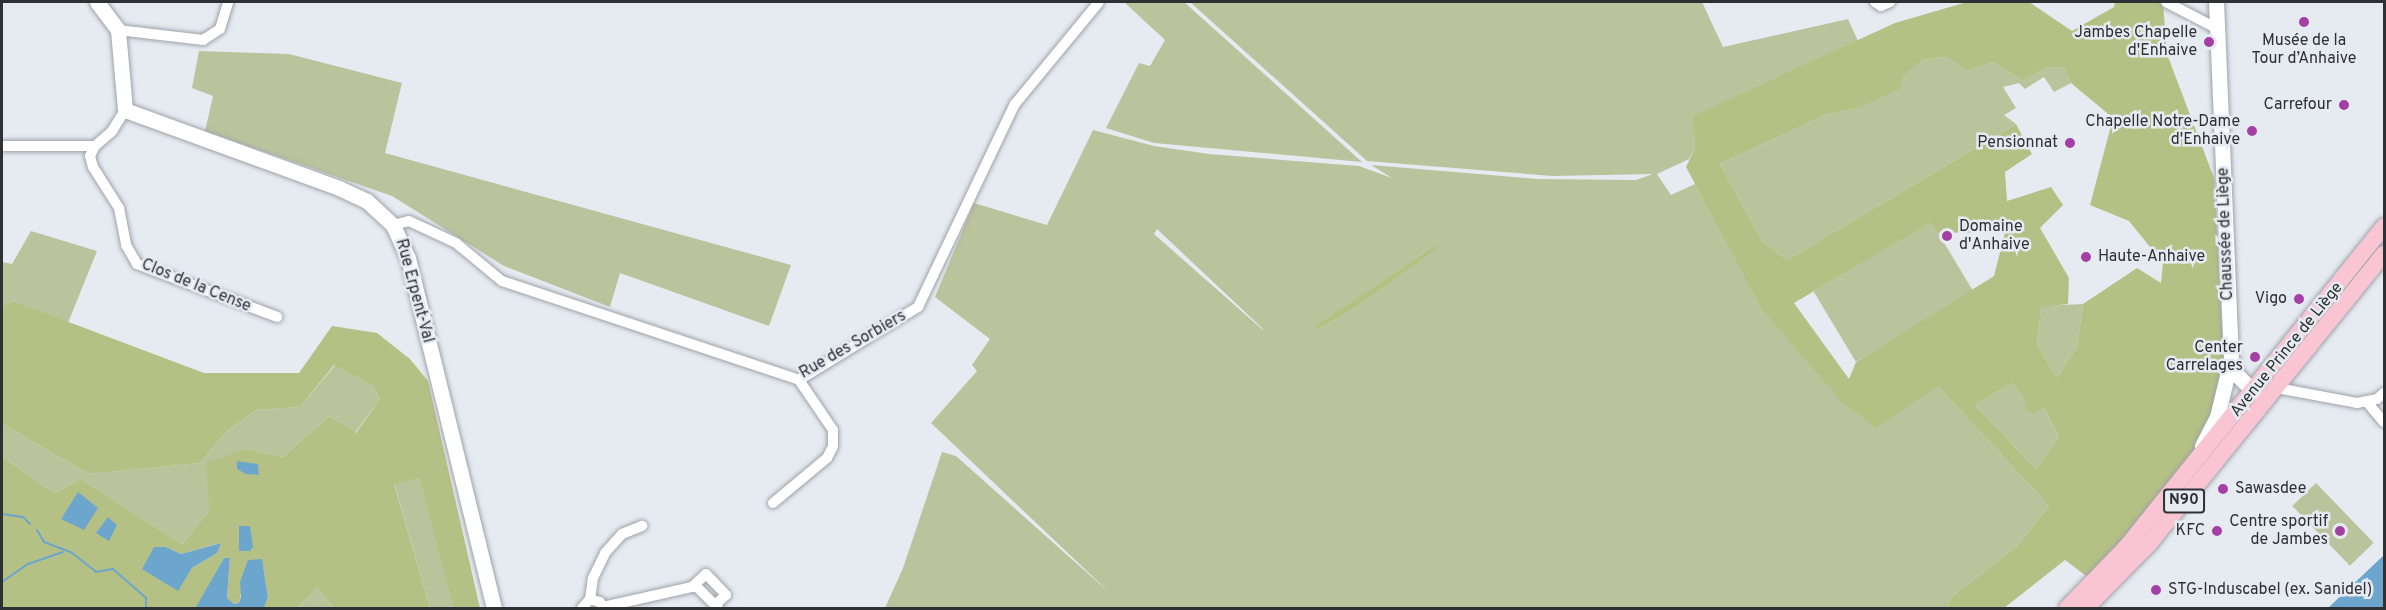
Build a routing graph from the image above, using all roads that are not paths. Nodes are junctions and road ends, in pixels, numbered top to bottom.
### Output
1 (97, 2) edge
2 (228, 2) edge
3 (1099, 2) edge
4 (1875, 2) edge
5 (1890, 2) edge
6 (2166, 2) edge
7 (2216, 2) edge
8 (2218, 29) junction
9 (118, 30) junction
10 (125, 110) junction
11 (2, 146) edge
12 (95, 146) junction
13 (393, 225) junction
14 (2385, 226) edge
15 (2385, 254) edge
16 (277, 318) dead end
17 (2229, 366) junction
18 (799, 380) junction
19 (2277, 388) junction
20 (2254, 392) junction
21 (2385, 393) edge
22 (2367, 402) junction
23 (2385, 422) edge
24 (2188, 472) junction
25 (773, 503) dead end
26 (642, 526) dead end
27 (692, 586) junction
28 (590, 599) junction
29 (717, 607) edge
30 (603, 608) edge
31 (495, 609) edge
32 (582, 609) edge
33 (2067, 609) edge
34 (2086, 609) edge

1 - 9 street
2 - 9 street
3 - 18 street, Rue des Sorbiers
4 - 5 street
6 - 8 street
7 - 8 street, Chaussée de Liège
8 - 17 street, Chaussée de Liège
9 - 10 street
10 - 12 street
10 - 13 street, Rue Erpent-Val
11 - 12 street
12 - 16 street, Clos de la Cense
13 - 18 street, Rue des Sorbiers
13 - 31 street, Rue Erpent-Val
14 - 20 main road, Avenue Prince de Liège / N90
15 - 19 main road, Avenue Prince de Liège / N90
17 - 20 street, Chaussée de Liège
17 - 24 street, Chaussée de Liège
18 - 25 street
19 - 20 street
19 - 22 street
19 - 34 main road, N90
20 - 24 main road, Avenue Prince de Liège / N90
21 - 22 street
22 - 23 street
24 - 33 main road, Chaussée de Liège / N90
26 - 28 street
27 - 29 street
27 - 29 street
27 - 30 street
28 - 30 street
28 - 32 street

